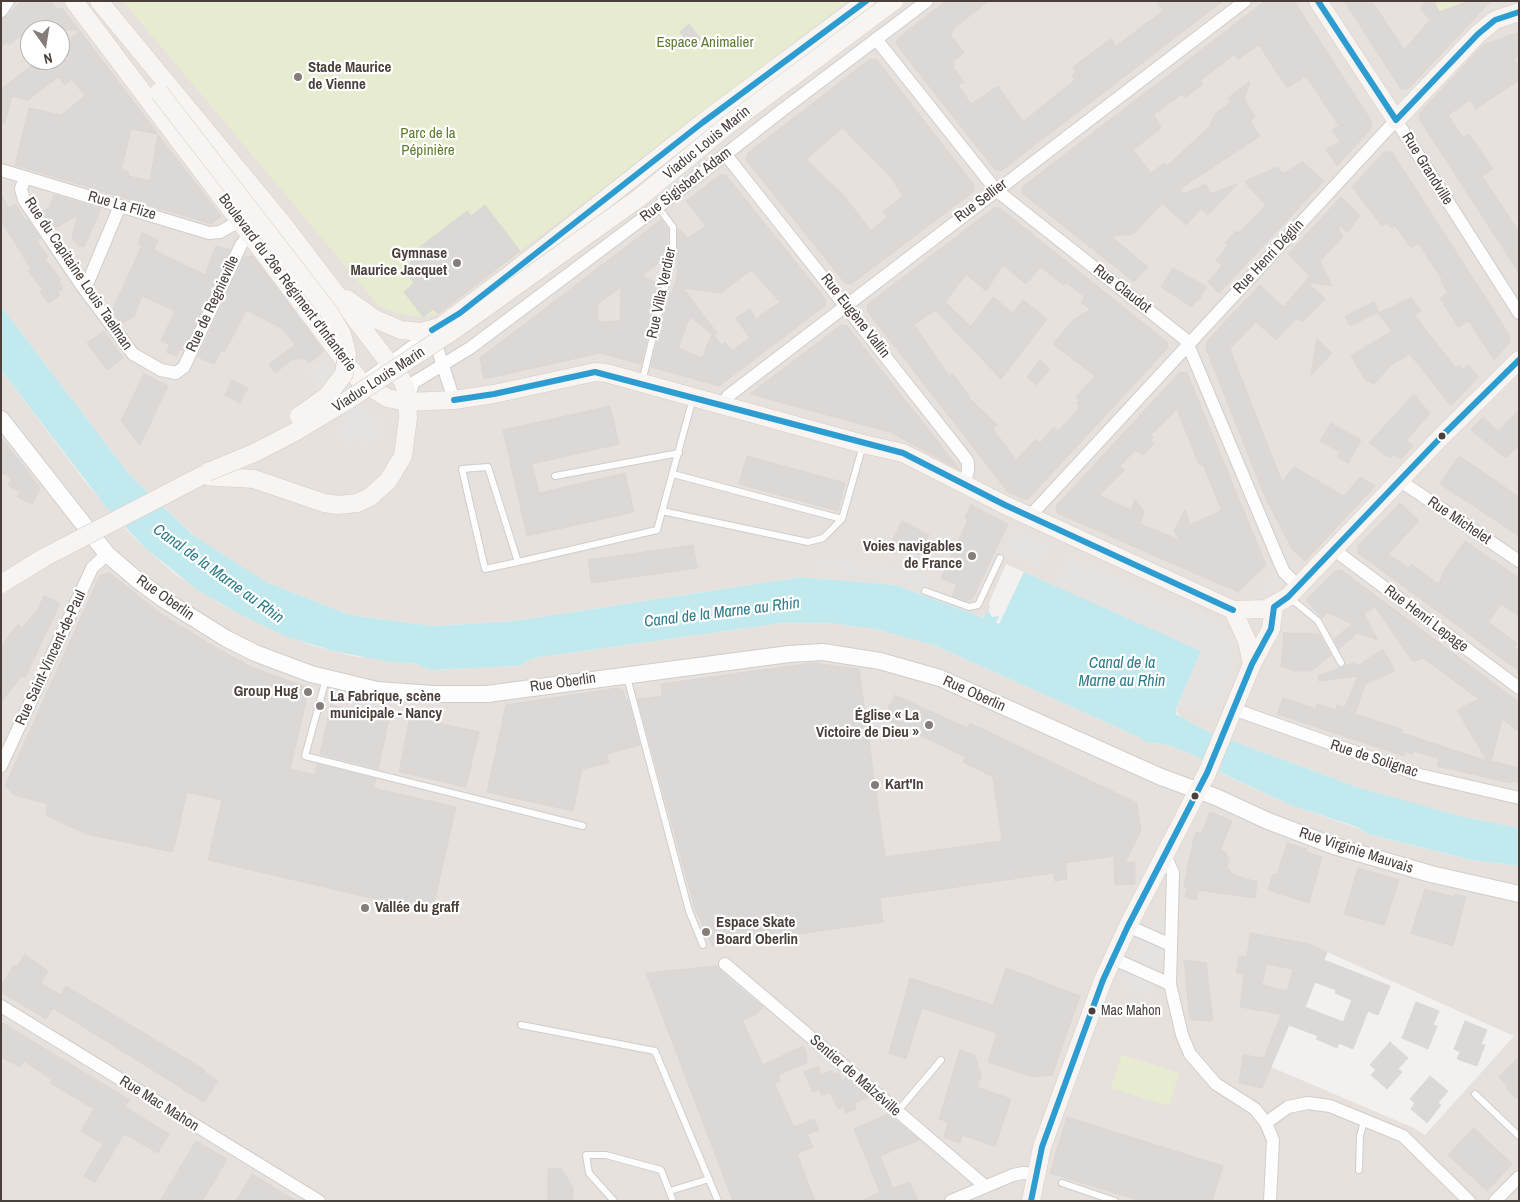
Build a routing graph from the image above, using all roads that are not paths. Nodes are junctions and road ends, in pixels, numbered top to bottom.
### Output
1 (8, 1) edge
2 (99, 1) edge
3 (866, 1) edge
4 (894, 1) edge
5 (927, 1) edge
6 (1245, 1) edge
7 (1318, 1) edge
8 (77, 6) edge
9 (1, 11) edge
10 (1519, 12) edge
11 (876, 39) junction
12 (1396, 120) junction
13 (726, 154) junction
14 (1, 170) edge
15 (25, 177) junction
16 (996, 190) junction
17 (120, 206) junction
18 (658, 207) junction
19 (245, 227) junction
20 (329, 285) junction
21 (82, 286) junction
22 (846, 305) junction
23 (1519, 313) edge
24 (432, 330) junction
25 (1188, 345) junction
26 (387, 360) junction
27 (1519, 360) edge
28 (443, 364) junction
29 (176, 373) joint
30 (360, 380) junction
31 (642, 382) junction
32 (693, 397) junction
33 (454, 400) junction
34 (407, 402) junction
35 (722, 405) junction
36 (1, 419) edge
37 (863, 444) junction
38 (679, 453) junction
39 (205, 474) junction
40 (673, 474) junction
41 (554, 476) dead end
42 (1399, 480) junction
43 (964, 484) junction
44 (662, 511) junction
45 (1030, 516) junction
46 (842, 519) junction
47 (1333, 549) junction
48 (107, 554) junction
49 (1000, 558) dead end
50 (1519, 561) edge
51 (518, 562) junction
52 (1, 584) edge
53 (925, 591) dead end
54 (1286, 597) junction
55 (1233, 610) junction
56 (1341, 663) dead end
57 (1252, 664) junction
58 (626, 675) junction
59 (326, 679) junction
60 (1519, 688) edge
61 (1233, 710) junction
62 (1, 766) edge
63 (1199, 791) junction
64 (1519, 798) edge
65 (583, 826) dead end
66 (1164, 853) junction
67 (1519, 894) edge
68 (1128, 926) junction
69 (704, 945) dead end
70 (1171, 945) junction
71 (1112, 958) junction
72 (725, 964) dead end
73 (1170, 984) junction
74 (1, 1006) edge
75 (521, 1025) dead end
76 (941, 1060) dead end
77 (1475, 1094) dead end
78 (897, 1112) junction
79 (1364, 1121) junction
80 (1266, 1123) junction
81 (1519, 1136) edge
82 (1359, 1170) dead end
83 (1036, 1174) junction
84 (1519, 1177) edge
85 (709, 1179) junction
86 (1062, 1183) dead end
87 (985, 1186) junction
88 (670, 1191) junction
89 (1032, 1196) edge
90 (319, 1201) edge
91 (614, 1201) edge
92 (673, 1201) edge
93 (718, 1201) edge
94 (951, 1201) edge
95 (1115, 1201) edge
96 (1270, 1201) edge
97 (1469, 1201) edge
98 (1495, 1201) edge

1 - 9 street
2 - 20 main road, Boulevard du 26e Régiment d'Infanterie
3 - 24 main road
4 - 39 main road, Viaduc Louis Marin, bridge
5 - 11 street, Rue Sigisbert Adam
6 - 16 street, Rue Sellier
7 - 12 main road, Rue Grandville
8 - 19 main road, Boulevard du 26e Régiment d'Infanterie
8 - 39 main road, bridge
10 - 12 main road, Rue Henri Déglin
11 - 13 street, Rue Sigisbert Adam
11 - 16 street, Rue Claudot
12 - 23 street, Rue Grandville
12 - 25 street, Rue Henri Déglin
13 - 18 street, Rue Sigisbert Adam
13 - 22 street, Rue Eugène Vallin
14 - 15 street, Rue La Flize
15 - 17 street, Rue La Flize
15 - 21 street, Rue du Capitaine Louis Taelman
16 - 22 street, Rue Sellier
16 - 25 street, Rue Claudot
17 - 19 street, Rue La Flize
17 - 21 street
18 - 28 street, Rue Sigisbert Adam
18 - 31 lane, Rue Villa Verdier
19 - 29 street, Rue de Regnieville
19 - 30 main road, Boulevard du 26e Régiment d'Infanterie
20 - 24 main road
20 - 26 main road, Boulevard du 26e Régiment d'Infanterie
21 - 29 street, Rue du Capitaine Louis Taelman
22 - 35 street, Rue Sellier
22 - 43 street, Rue Eugène Vallin
24 - 26 lane
24 - 28 street
25 - 45 street, Rue Henri Déglin
25 - 54 street, Rue Claudot
26 - 30 lane
26 - 34 main road, Boulevard du 26e Régiment d'Infanterie
27 - 42 main road
28 - 33 street
28 - 34 street, Rue Sigisbert Adam
30 - 34 main road, Boulevard du 26e Régiment d'Infanterie
31 - 32 main road
31 - 33 main road
32 - 35 main road
32 - 38 lane
33 - 34 main road
34 - 39 main road
35 - 37 main road
36 - 48 street, Rue Oberlin
37 - 43 main road
37 - 46 lane
38 - 40 lane
38 - 41 lane
39 - 52 main road, Viaduc Louis Marin, bridge
40 - 44 lane
40 - 46 lane
42 - 47 main road
42 - 50 street, Rue Michelet
43 - 45 main road
44 - 46 lane
44 - 51 lane
45 - 55 main road
47 - 54 main road
47 - 60 street, Rue Henri Lepage
48 - 59 street, Rue Oberlin
48 - 62 street, Rue Saint-Vincent-de-Paul
49 - 53 lane
51 - 51 lane
54 - 55 main road
54 - 56 lane
54 - 57 main road
55 - 57 main road
57 - 61 main road
58 - 59 street, Rue Oberlin
58 - 63 street, Rue Oberlin
58 - 69 lane
59 - 65 lane
61 - 63 main road
61 - 64 street, Rue de Solignac
63 - 66 main road
63 - 67 street, Rue Virginie Mauvais
66 - 68 main road
66 - 70 street
68 - 70 street
68 - 71 main road
70 - 73 street
71 - 73 street
71 - 83 main road
72 - 78 street, Sentier de Malzéville
73 - 80 street
74 - 90 street, Rue Mac Mahon
75 - 85 lane
76 - 78 lane
77 - 81 lane
78 - 87 street, Sentier de Malzéville
79 - 80 street
79 - 82 lane
79 - 97 street
80 - 96 street
83 - 87 street
83 - 89 main road
84 - 98 street
85 - 88 lane
85 - 93 lane
86 - 95 lane
87 - 94 street
88 - 91 lane
88 - 92 lane

